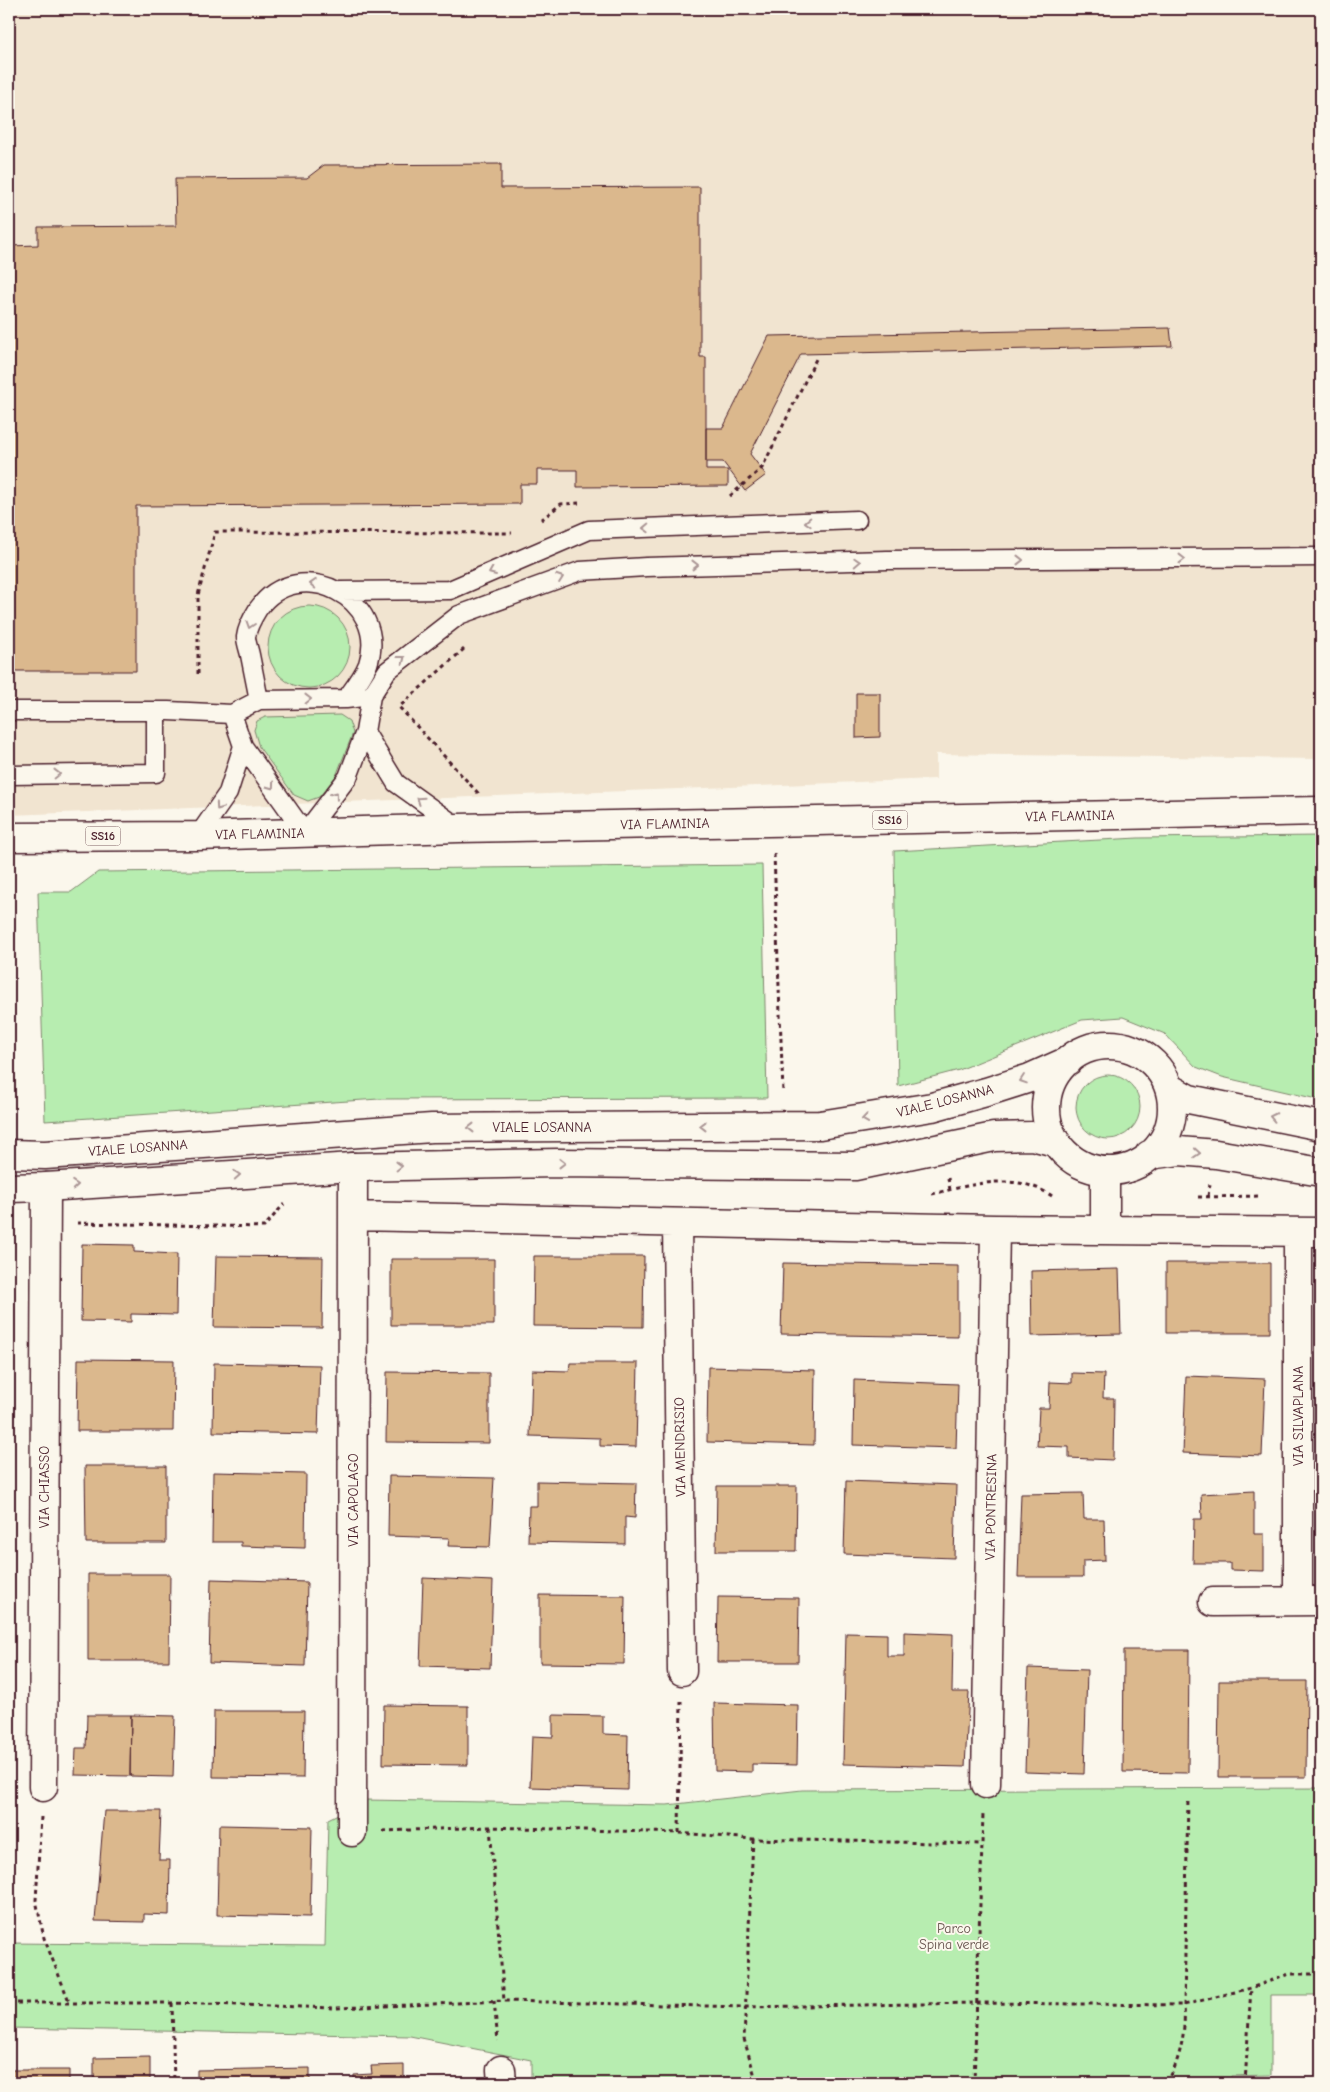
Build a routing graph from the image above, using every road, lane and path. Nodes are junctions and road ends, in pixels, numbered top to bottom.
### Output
1 (816, 359) dead end
2 (729, 497) dead end
3 (580, 504) dead end
4 (857, 520) dead end
5 (536, 524) dead end
6 (515, 533) dead end
7 (1321, 557) edge
8 (340, 591) junction
9 (469, 644) dead end
10 (198, 674) dead end
11 (371, 696) junction
12 (346, 699) junction
13 (259, 700) junction
14 (9, 711) edge
15 (156, 711) junction
16 (232, 714) junction
17 (365, 732) junction
18 (244, 746) junction
19 (9, 775) edge
20 (478, 798) dead end
21 (1321, 811) edge
22 (773, 822) junction
23 (459, 828) junction
24 (305, 834) junction
25 (198, 836) junction
26 (9, 837) edge
27 (1068, 1061) junction
28 (1169, 1088) junction
29 (783, 1095) dead end
30 (1321, 1126) edge
31 (1055, 1142) junction
32 (9, 1154) edge
33 (1149, 1155) junction
34 (353, 1167) junction
35 (1105, 1171) junction
36 (1321, 1172) edge
37 (46, 1187) junction
38 (9, 1188) edge
39 (354, 1216) junction
40 (677, 1223) junction
41 (995, 1229) junction
42 (1105, 1230) junction
43 (1309, 1232) edge
44 (1310, 1601) edge
45 (1213, 1602) dead end
46 (682, 1671) joint
47 (986, 1784) joint
48 (43, 1787) joint
49 (1188, 1798) dead end
50 (490, 1827) junction
51 (352, 1832) joint
52 (679, 1833) junction
53 (753, 1839) junction
54 (982, 1844) junction
55 (1321, 1974) edge
56 (1251, 1988) junction
57 (69, 2001) junction
58 (494, 2001) junction
59 (504, 2001) junction
60 (9, 2003) edge
61 (172, 2003) junction
62 (976, 2003) junction
63 (1184, 2005) junction
64 (745, 2007) junction
65 (501, 2076) edge
66 (174, 2083) edge
67 (757, 2083) edge
68 (974, 2083) edge
69 (1167, 2083) edge
70 (1245, 2083) edge

1 - 2 path
3 - 5 path
4 -> 8 lane
6 - 10 path
11 -> 7 lane
8 - 12 lane
8 -> 13 lane
9 - 20 path
11 - 12 lane
11 - 17 lane
13 -> 12 lane
13 - 16 lane
14 - 15 lane
15 - 16 lane
19 -> 15 lane
16 - 18 lane
23 -> 17 lane
24 -> 17 lane
18 -> 24 lane
18 -> 25 lane
21 - 22 main road, VIA FLAMINIA / SS16
22 - 23 main road, VIA FLAMINIA / SS16
22 - 29 path
23 - 24 main road, VIA FLAMINIA / SS16
24 - 25 main road, VIA FLAMINIA / SS16
25 - 26 main road, VIA FLAMINIA / SS16
27 - 28 main road, VIALE LOSANNA
27 - 31 main road, VIALE LOSANNA
27 -> 32 main road, VIALE LOSANNA
30 -> 28 main road
28 - 33 main road, VIALE LOSANNA
34 -> 31 main road
31 - 35 main road, VIALE LOSANNA
33 - 35 main road, VIALE LOSANNA
33 -> 36 main road, VIALE LOSANNA
37 -> 34 main road
34 - 39 main road, VIA CAPOLAGO
35 - 42 main road
37 - 38 main road
37 - 48 main road, VIA CHIASSO
39 - 40 main road
39 - 51 main road, VIA CAPOLAGO
40 - 41 main road
40 - 46 main road, VIA MENDRISIO
41 - 42 main road
41 - 47 main road, VIA PONTRESINA
42 - 43 main road
43 - 44 main road, VIA SILVAPLANA
44 - 45 main road, VIA SILVAPLANA
46 - 52 path
47 - 54 path
48 - 57 path
49 - 63 path
50 - 51 path
50 - 52 path
50 - 59 path
52 - 53 path
53 - 54 path
53 - 64 path
54 - 62 path
55 - 56 path
56 - 63 path
56 - 70 path
57 - 60 path
57 - 61 path
58 - 59 path
58 - 61 path
58 - 65 path
59 - 64 path
61 - 66 path
62 - 63 path
62 - 64 path
62 - 68 path
63 - 69 path
64 - 67 path

